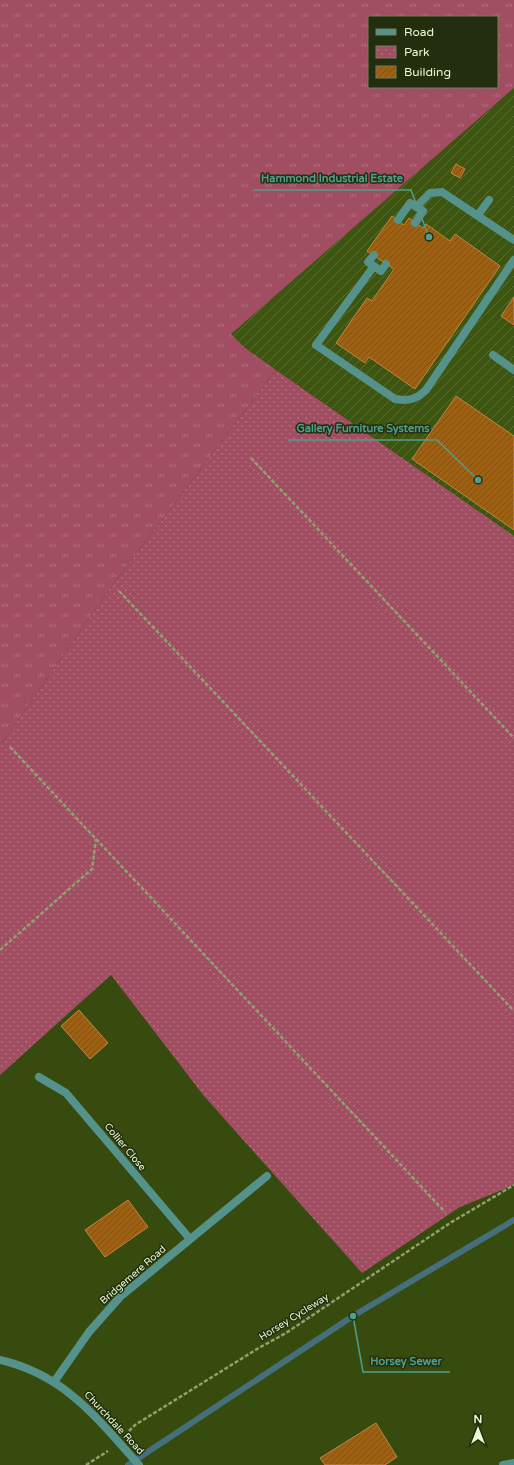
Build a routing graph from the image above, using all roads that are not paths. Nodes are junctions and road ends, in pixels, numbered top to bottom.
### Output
1 (489, 200) dead end
2 (416, 207) junction
3 (478, 216) junction
4 (398, 220) dead end
5 (415, 223) dead end
6 (514, 240) edge
7 (374, 255) dead end
8 (514, 260) edge
9 (386, 264) dead end
10 (374, 266) junction
11 (493, 355) dead end
12 (514, 370) edge
13 (38, 1077) dead end
14 (267, 1176) dead end
15 (190, 1239) junction
16 (0, 1360) edge
17 (54, 1382) junction
18 (514, 1463) edge
19 (139, 1465) edge
20 (503, 1465) edge

1 - 3 street
2 - 3 street
2 - 4 street
2 - 5 street
3 - 6 street
7 - 10 street
8 - 10 street
9 - 10 street
11 - 12 street
13 - 15 street, Collier Close
14 - 15 street, Bridgemere Road
15 - 17 street, Bridgemere Road
16 - 17 street
17 - 19 street, Churchdale Road
18 - 20 street

